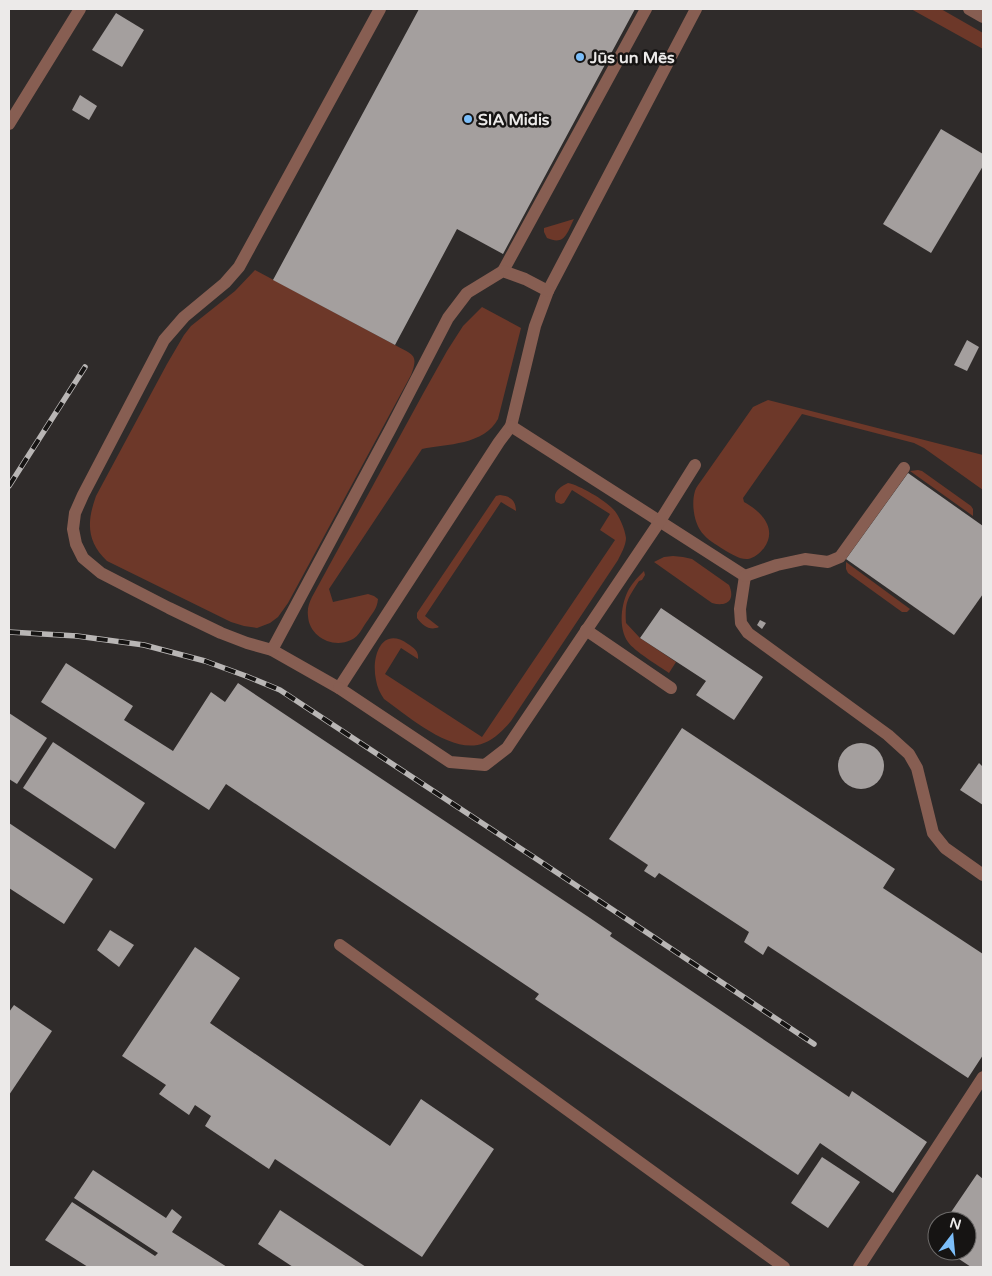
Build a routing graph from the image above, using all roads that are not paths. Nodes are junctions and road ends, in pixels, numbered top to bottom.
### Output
1 (80, 9) edge
2 (380, 9) edge
3 (646, 9) edge
4 (696, 9) edge
5 (969, 9) edge
6 (983, 17) edge
7 (9, 124) edge
8 (503, 271) junction
9 (548, 291) junction
10 (511, 426) junction
11 (695, 465) dead end
12 (904, 468) dead end
13 (660, 521) junction
14 (744, 576) junction
15 (586, 630) junction
16 (272, 650) junction
17 (339, 688) junction
18 (671, 688) dead end
19 (983, 875) edge
20 (340, 944) dead end
21 (983, 1077) edge
22 (784, 1267) edge
23 (859, 1267) edge

1 - 7 street
2 - 16 street
3 - 8 street
4 - 9 street
5 - 6 street
8 - 9 street
8 - 16 street
9 - 10 street
10 - 13 street
10 - 17 street
11 - 13 street
12 - 14 street
13 - 14 street
13 - 15 street
14 - 19 street
15 - 17 street
15 - 18 street
16 - 17 street
20 - 22 street
21 - 23 street

